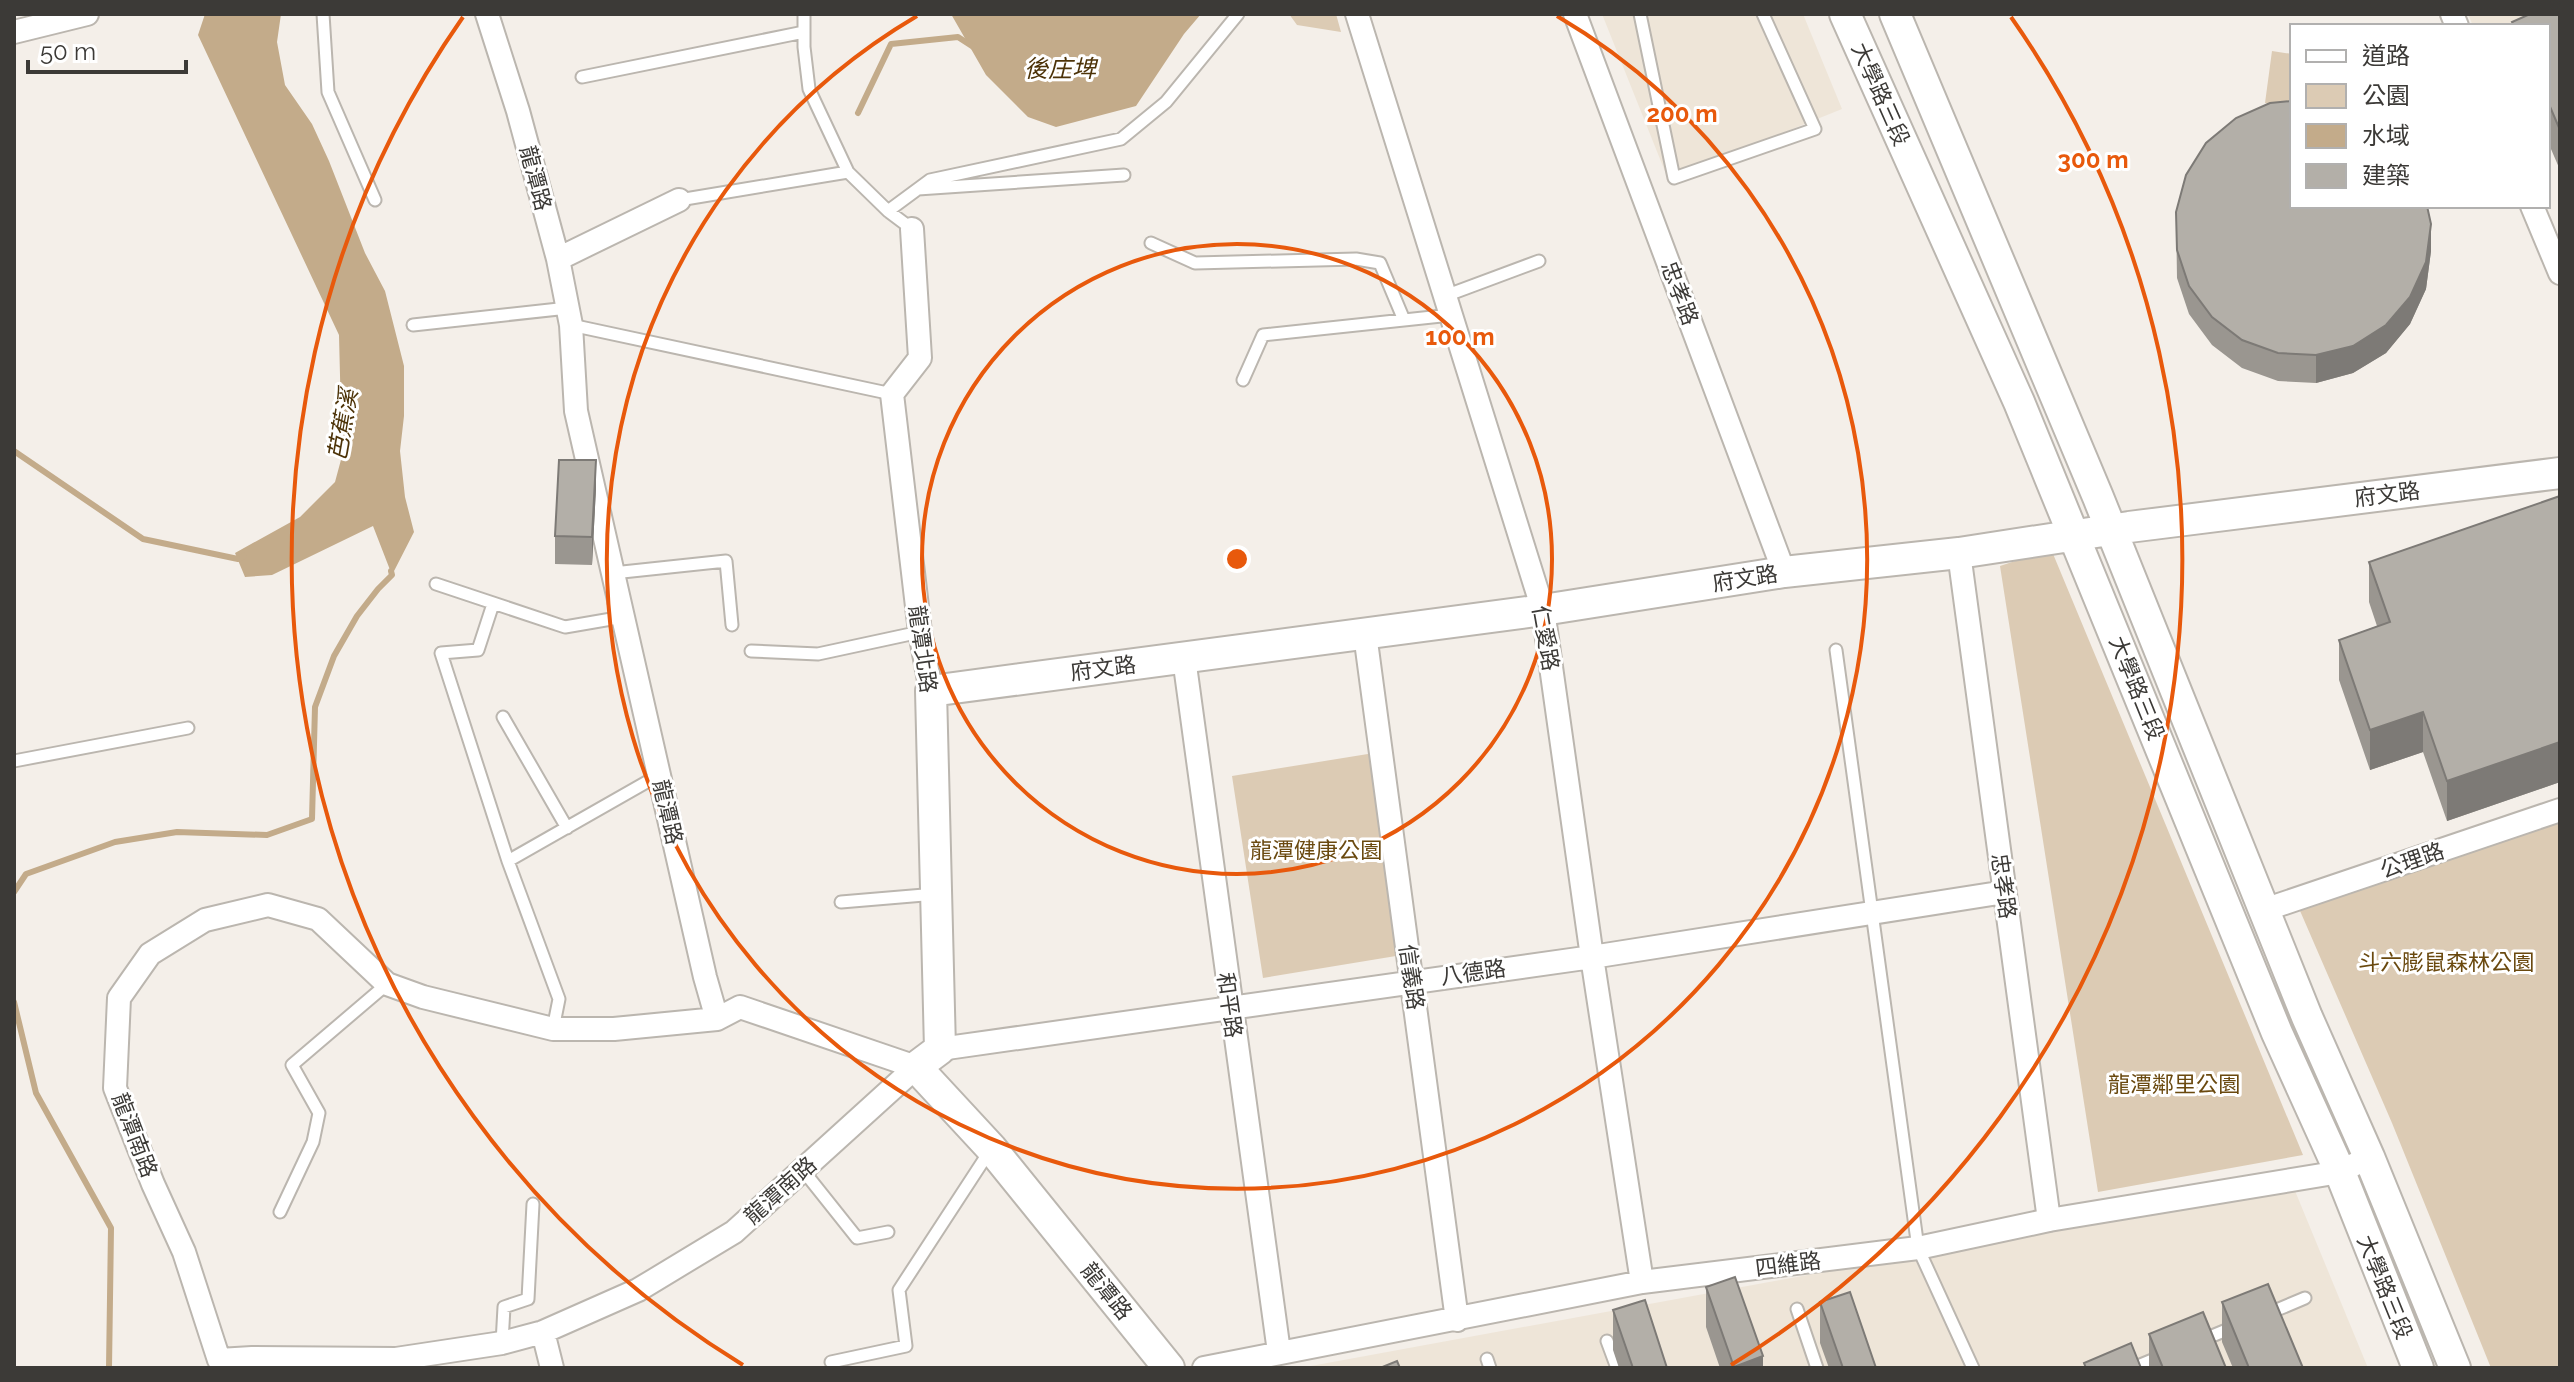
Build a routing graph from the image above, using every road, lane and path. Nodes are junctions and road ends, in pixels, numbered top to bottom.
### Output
1 (87, 14) edge
2 (323, 14) edge
3 (487, 14) edge
4 (804, 14) edge
5 (1238, 14) edge
6 (1357, 14) edge
7 (1575, 14) edge
8 (1640, 14) edge
9 (1763, 14) edge
10 (1845, 14) edge
11 (1895, 14) edge
12 (14, 32) edge
13 (804, 32) junction
14 (582, 77) dead end
15 (848, 172) junction
16 (1124, 175) dead end
17 (918, 189) junction
18 (375, 200) dead end
19 (679, 200) joint
20 (2533, 208) edge
21 (888, 211) junction
22 (912, 229) joint
23 (1151, 243) dead end
24 (558, 259) junction
25 (1539, 261) dead end
26 (2560, 273) edge
27 (1448, 305) junction
28 (569, 316) junction
29 (1404, 320) junction
30 (413, 325) dead end
31 (1243, 380) dead end
32 (892, 394) junction
33 (2560, 473) edge
34 (2112, 529) junction
35 (2075, 535) junction
36 (1959, 553) junction
37 (1784, 572) junction
38 (613, 573) junction
39 (436, 584) dead end
40 (493, 604) junction
41 (1543, 610) junction
42 (623, 617) junction
43 (732, 625) dead end
44 (920, 632) junction
45 (1365, 634) junction
46 (1836, 650) dead end
47 (751, 651) dead end
48 (1184, 658) junction
49 (931, 691) junction
50 (503, 717) dead end
51 (188, 728) dead end
52 (14, 761) edge
53 (659, 775) junction
54 (2560, 810) edge
55 (567, 828) junction
56 (508, 861) junction
57 (2005, 892) junction
58 (936, 894) junction
59 (841, 902) dead end
60 (2264, 910) junction
61 (1873, 912) junction
62 (1592, 957) junction
63 (1412, 980) junction
64 (387, 984) junction
65 (1230, 1007) junction
66 (717, 1019) junction
67 (553, 1029) junction
68 (940, 1049) junction
69 (916, 1067) junction
70 (991, 1148) junction
71 (2369, 1157) junction
72 (802, 1169) junction
73 (2340, 1172) junction
74 (533, 1204) dead end
75 (280, 1212) dead end
76 (2049, 1220) junction
77 (888, 1232) dead end
78 (1918, 1248) junction
79 (1642, 1282) junction
80 (2305, 1298) dead end
81 (1797, 1309) dead end
82 (1457, 1320) junction
83 (543, 1332) junction
84 (1607, 1341) dead end
85 (502, 1343) junction
86 (2184, 1347) edge
87 (1279, 1352) junction
88 (2171, 1352) edge
89 (831, 1362) dead end
90 (216, 1364) edge
91 (552, 1368) edge
92 (1169, 1368) edge
93 (1204, 1368) edge
94 (1617, 1368) edge
95 (1817, 1368) edge
96 (1973, 1368) edge
97 (2133, 1368) edge
98 (2418, 1368) edge
99 (2455, 1368) edge

1 - 12 street
2 - 18 lane
3 - 24 street, 龍潭路
4 - 13 lane
5 - 17 lane
6 - 27 street, 仁愛路
7 - 37 street, 忠孝路
8 - 9 lane
10 - 35 street, 大學路三段
11 - 34 street, 大學路三段
13 - 14 lane
13 - 15 lane
15 - 19 lane
15 - 21 lane
16 - 17 lane
17 - 21 lane
19 - 24 street
20 - 26 street
21 - 22 lane
22 - 32 street
23 - 29 lane
24 - 28 street, 龍潭路
25 - 27 lane
27 - 29 lane
27 - 41 street, 仁愛路
28 - 30 lane
28 - 32 lane
28 - 38 street, 龍潭路
29 - 31 lane
32 - 44 street, 龍潭北路
33 - 34 street, 府文路
34 - 35 street, 府文路
34 - 60 street, 大學路三段
35 - 36 street, 府文路
35 - 73 street, 大學路三段
36 - 37 street, 府文路
36 - 57 street, 忠孝路
37 - 41 street, 府文路
38 - 42 street, 龍潭路
38 - 43 lane
39 - 40 lane
40 - 42 lane
40 - 56 lane
41 - 45 street, 府文路
41 - 62 street, 仁愛路
42 - 53 street, 龍潭路
44 - 47 lane
44 - 49 street, 龍潭北路
45 - 48 street, 府文路
45 - 63 street, 信義路
46 - 61 lane
48 - 49 street, 府文路
48 - 65 street, 和平路
49 - 58 street, 龍潭北路
50 - 55 lane
51 - 52 lane
53 - 55 lane
53 - 66 street, 龍潭路
54 - 60 street, 公理路
55 - 56 lane
56 - 67 lane
57 - 61 street, 八德路
57 - 76 street, 忠孝路
58 - 59 lane
58 - 68 street, 龍潭北路
60 - 71 street, 大學路三段
61 - 62 street, 八德路
61 - 78 lane
62 - 63 street, 八德路
62 - 79 street, 仁愛路
63 - 65 street, 八德路
63 - 82 street, 信義路
64 - 67 street, 龍潭南路
64 - 75 lane
64 - 90 street, 龍潭南路
65 - 68 street, 八德路
65 - 87 street, 和平路
66 - 67 street, 龍潭南路
66 - 69 street, 龍潭路
68 - 69 street
69 - 70 street, 龍潭路
69 - 72 street, 龍潭南路
70 - 89 lane
70 - 92 street, 龍潭路
71 - 73 street, 四維路
71 - 99 street, 大學路三段
72 - 77 lane
72 - 83 street, 龍潭南路
73 - 76 street, 四維路
73 - 98 street, 大學路三段
74 - 85 lane
76 - 78 street, 四維路
78 - 79 street, 四維路
78 - 96 lane
79 - 82 street, 四維路
80 - 86 lane
81 - 95 lane
82 - 87 street, 四維路
83 - 85 street, 龍潭南路
83 - 91 street
84 - 94 lane
85 - 90 street, 龍潭南路
87 - 93 street, 四維路
88 - 97 lane

